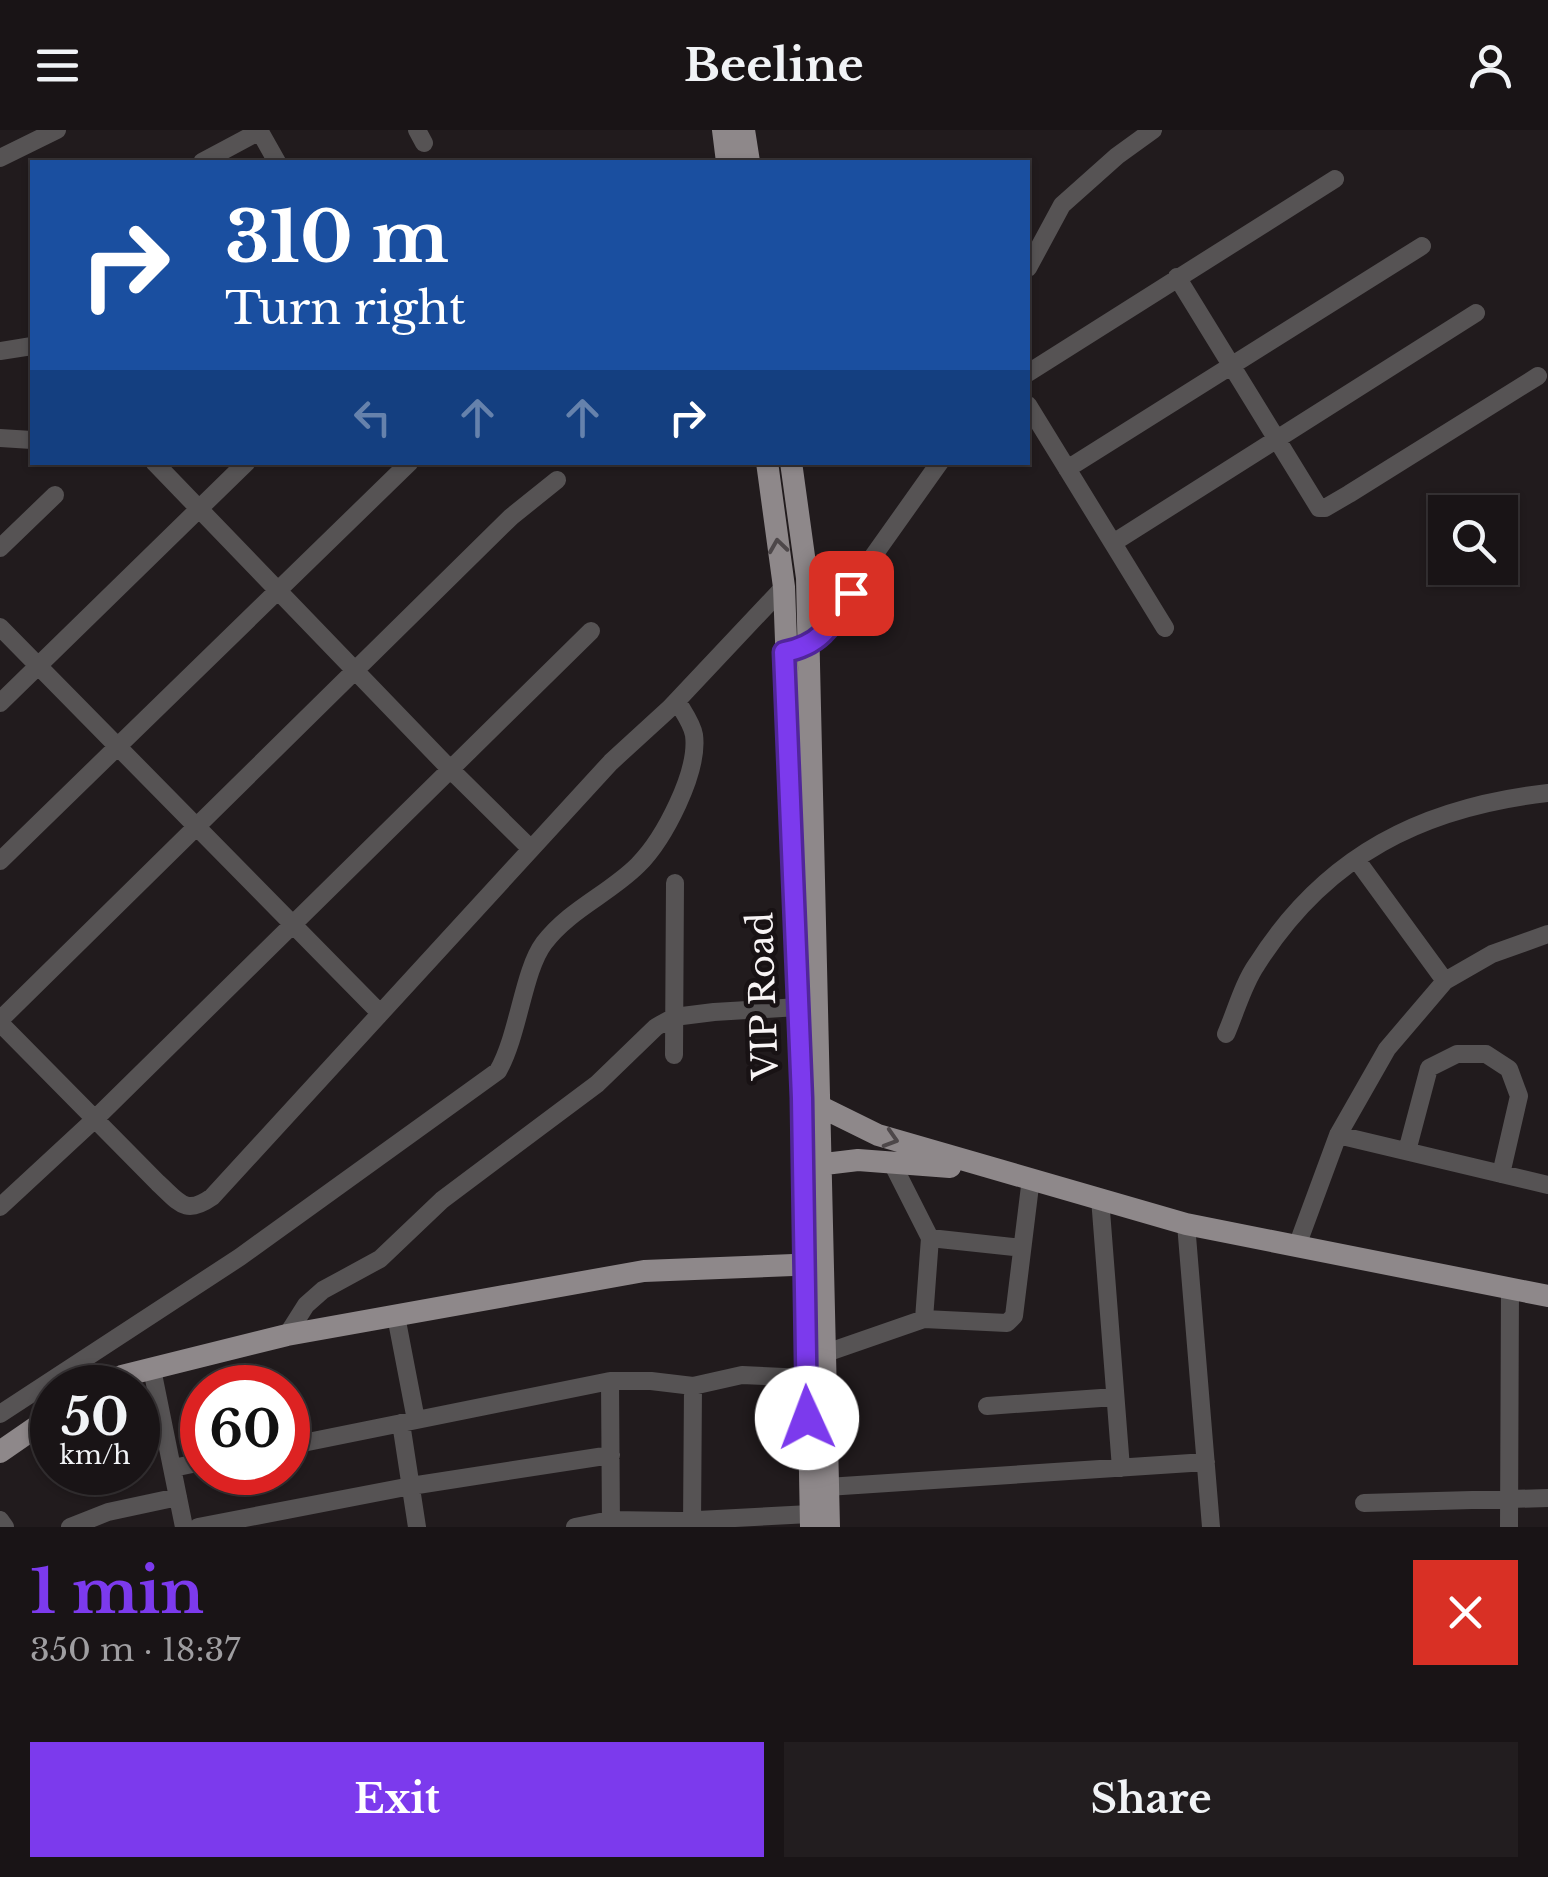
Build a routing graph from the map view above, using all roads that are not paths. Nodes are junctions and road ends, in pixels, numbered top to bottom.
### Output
1 (58, 130) edge
2 (723, 130) edge
3 (744, 130) edge
4 (1153, 130) edge
5 (260, 131) edge
6 (0, 158) edge
7 (206, 160) edge
8 (276, 160) edge
9 (727, 160) edge
10 (749, 160) edge
11 (1335, 179) dead end
12 (1422, 246) dead end
13 (1030, 264) edge
14 (1178, 277) junction
15 (1476, 312) dead end
16 (30, 346) edge
17 (0, 351) edge
18 (1232, 365) junction
19 (1030, 372) edge
20 (1538, 376) dead end
21 (1030, 408) edge
22 (0, 438) edge
23 (1277, 439) junction
24 (30, 440) edge
25 (157, 465) edge
26 (244, 465) edge
27 (383, 465) edge
28 (407, 465) edge
29 (767, 465) edge
30 (791, 465) edge
31 (938, 465) edge
32 (1067, 470) junction
33 (394, 478) junction
34 (557, 480) dead end
35 (55, 494) dead end
36 (198, 510) junction
37 (1113, 543) junction
38 (0, 548) edge
39 (784, 587) junction
40 (278, 592) junction
41 (0, 627) edge
42 (1165, 628) dead end
43 (590, 631) dead end
44 (795, 650) junction
45 (38, 666) junction
46 (356, 670) junction
47 (676, 701) junction
48 (0, 703) edge
49 (118, 747) junction
50 (450, 769) junction
51 (1548, 793) edge
52 (196, 826) junction
53 (532, 849) junction
54 (1356, 859) junction
55 (0, 862) edge
56 (675, 883) dead end
57 (292, 924) junction
58 (1548, 934) edge
59 (1445, 981) junction
60 (799, 1008) junction
61 (380, 1014) junction
62 (674, 1017) junction
63 (0, 1021) edge
64 (1226, 1034) dead end
65 (674, 1055) dead end
66 (811, 1102) junction
67 (95, 1118) junction
68 (1338, 1135) junction
69 (1406, 1151) junction
70 (891, 1161) junction
71 (812, 1166) junction
72 (1501, 1174) junction
73 (1022, 1175) junction
74 (1548, 1185) edge
75 (1100, 1198) junction
76 (0, 1207) edge
77 (1186, 1224) junction
78 (930, 1238) junction
79 (1297, 1246) junction
80 (1022, 1248) junction
81 (814, 1263) junction
82 (1510, 1288) junction
83 (1548, 1296) edge
84 (396, 1316) junction
85 (924, 1320) junction
86 (287, 1336) junction
87 (826, 1354) junction
88 (73, 1365) edge
89 (160, 1366) edge
90 (806, 1378) junction
91 (610, 1381) junction
92 (693, 1386) junction
93 (30, 1394) edge
94 (1115, 1398) junction
95 (987, 1406) dead end
96 (160, 1408) edge
97 (0, 1414) edge
98 (408, 1422) junction
99 (30, 1431) edge
100 (310, 1442) edge
101 (0, 1452) edge
102 (610, 1455) junction
103 (1206, 1462) junction
104 (180, 1466) edge
105 (172, 1468) junction
106 (1120, 1468) junction
107 (411, 1486) junction
108 (827, 1488) junction
109 (178, 1498) junction
110 (1508, 1498) junction
111 (1548, 1498) edge
112 (1364, 1503) dead end
113 (0, 1520) edge
114 (816, 1523) edge
115 (610, 1524) edge
116 (692, 1524) edge
117 (5, 1527) edge
118 (70, 1527) edge
119 (184, 1527) edge
120 (198, 1527) edge
121 (417, 1527) edge
122 (575, 1527) edge
123 (1212, 1527) edge
124 (1509, 1527) edge

1 - 6 street
2 - 9 main road
3 - 10 main road
4 - 13 street
5 - 7 street
5 - 8 street
11 - 14 street
12 - 18 street
14 - 18 street
14 - 19 street
15 - 23 street
16 - 17 street
18 - 23 street
18 - 32 street
20 - 23 street
21 - 32 street
22 - 24 street
23 - 37 street
25 - 36 street
26 - 36 street
27 - 33 street
28 - 33 street
39 -> 29 main road, VIP Road
30 - 44 main road, VIP Road
31 - 44 street
32 - 37 street
33 - 40 street
34 - 46 street
35 - 38 street
36 - 40 street
36 - 45 street
37 - 42 street
39 - 44 main road, VIP Road
39 - 47 street
40 - 46 street
40 - 49 street
41 - 45 street
43 - 50 street
44 - 60 main road, VIP Road
44 - 66 main road, VIP Road
45 - 48 street
45 - 49 street
46 - 50 street
46 - 52 street
47 - 53 street
47 - 88 street
49 - 52 street
49 - 55 street
50 - 53 street
50 - 57 street
51 - 54 street
52 - 57 street
52 - 63 street
53 - 61 street
54 - 59 street
54 - 64 street
56 - 62 street
57 - 61 street
57 - 67 street
58 - 59 street
59 - 68 street
60 - 62 street
60 - 66 main road, VIP Road
61 - 67 street
62 - 65 street
62 - 86 street
63 - 67 street
66 - 71 main road, VIP Road
66 -> 73 main road
67 - 76 street
68 - 69 street
68 - 79 street
69 - 72 street
69 - 72 street
70 - 71 main road
70 - 73 main road
70 - 78 street
71 - 81 main road, VIP Road
72 - 74 street
73 - 75 main road
73 - 80 street
75 - 77 main road
75 - 94 street
77 - 79 main road
77 - 103 street
78 - 80 street
78 - 85 street
79 - 82 main road
80 - 85 street
81 - 84 main road
81 - 87 main road, VIP Road
81 - 90 main road, VIP Road
82 - 83 main road
82 - 110 street
84 - 86 main road
84 - 98 street
85 - 87 street
86 - 89 main road
87 - 108 main road, VIP Road
90 - 92 street
90 - 114 main road, VIP Road
91 - 92 street
91 - 98 street
91 - 102 street
92 - 116 street
93 - 97 street
94 - 95 street
94 - 106 street
96 - 105 street
98 - 100 street
98 - 107 street
99 - 101 main road
102 - 107 street
102 - 115 street
103 - 106 street
103 - 123 street
104 - 105 street
105 - 109 street
106 - 108 street
107 - 120 street
107 - 121 street
108 - 114 main road, VIP Road
109 - 118 street
109 - 119 street
110 - 111 street
110 - 112 street
110 - 124 street
113 - 117 street
114 - 116 street
115 - 116 street
115 - 122 street

